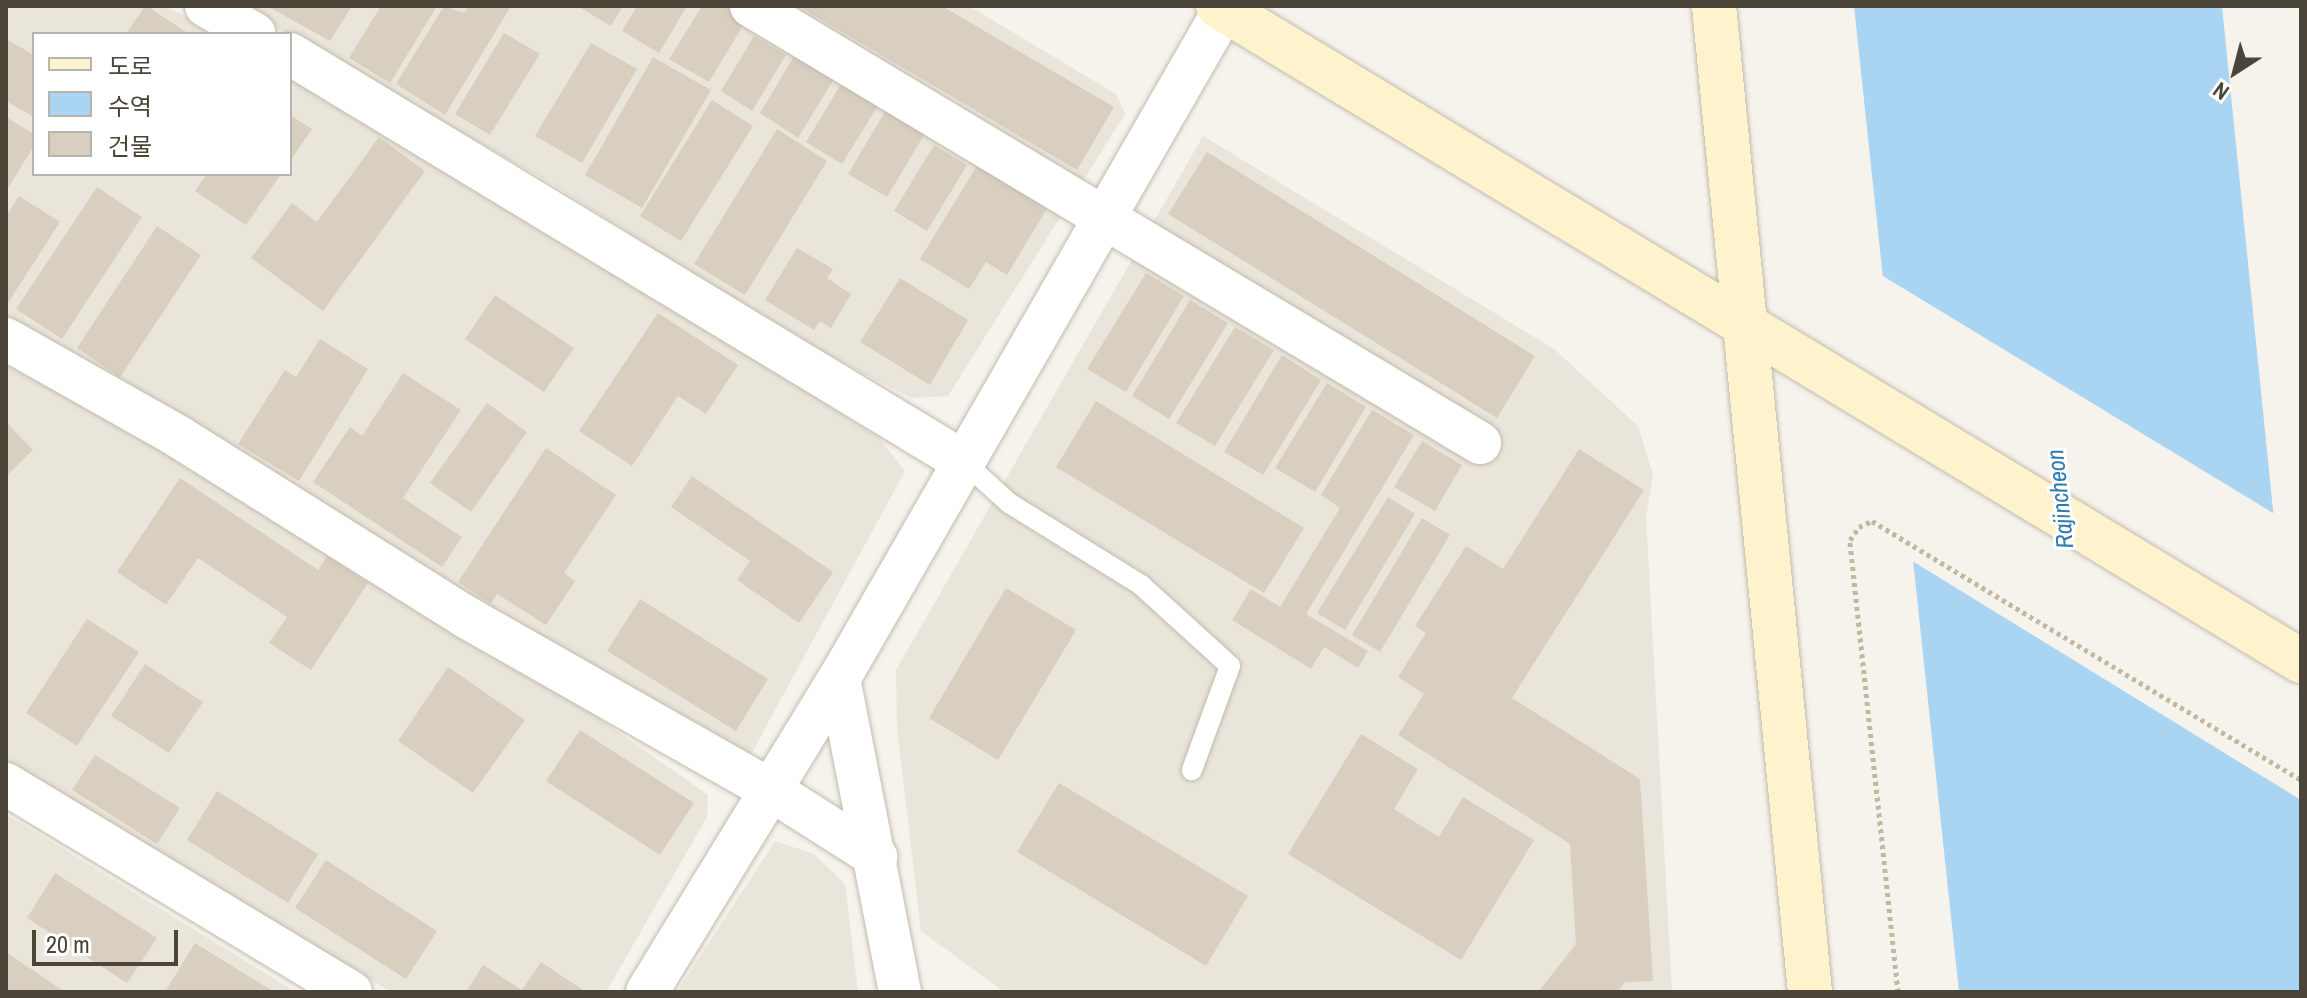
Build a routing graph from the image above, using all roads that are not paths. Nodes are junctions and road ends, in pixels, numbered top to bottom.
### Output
1 (206, 6) edge
2 (751, 6) edge
3 (1714, 6) edge
4 (1221, 8) edge
5 (252, 32) edge
6 (292, 55) edge
7 (1104, 218) junction
8 (1742, 327) junction
9 (6, 339) edge
10 (1480, 443) dead end
11 (964, 462) junction
12 (2301, 661) edge
13 (839, 679) junction
14 (1192, 770) dead end
15 (6, 784) edge
16 (771, 790) junction
17 (876, 857) junction
18 (351, 992) edge
19 (647, 992) edge
20 (900, 992) edge
21 (1810, 992) edge

1 - 5 street
2 - 7 street
3 - 8 main road
4 - 7 street
4 - 8 main road
6 - 11 street
7 - 10 street
7 - 11 street
8 - 12 main road
8 - 21 main road
9 - 16 street
11 - 13 street
11 - 14 lane
13 - 16 street
13 - 17 street
15 - 18 street
16 - 17 street
16 - 19 street
17 - 20 street

